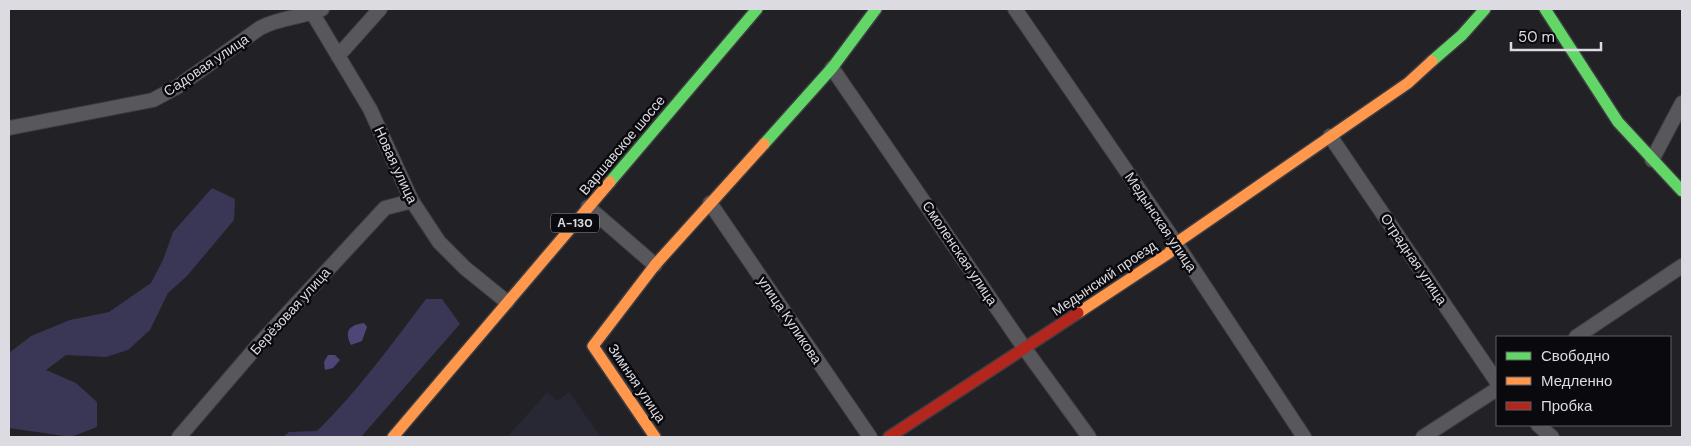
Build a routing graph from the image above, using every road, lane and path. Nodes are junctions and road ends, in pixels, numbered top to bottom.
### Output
1 (380, 9) edge
2 (757, 9) edge
3 (876, 9) edge
4 (1015, 9) edge
5 (1485, 9) edge
6 (1545, 9) edge
7 (314, 10) edge
8 (338, 56) junction
9 (832, 68) junction
10 (1682, 103) edge
11 (9, 128) edge
12 (1330, 136) junction
13 (1652, 160) junction
14 (1682, 190) edge
15 (412, 201) junction
16 (710, 203) junction
17 (588, 207) junction
18 (1176, 243) junction
19 (655, 265) junction
20 (1682, 266) edge
21 (507, 302) junction
22 (1577, 336) edge
23 (1026, 348) junction
24 (1496, 381) edge
25 (1496, 390) edge
26 (1539, 426) edge
27 (179, 437) edge
28 (393, 437) edge
29 (655, 437) edge
30 (870, 437) edge
31 (889, 437) edge
32 (1089, 437) edge
33 (1304, 437) edge
34 (1423, 437) edge
35 (1552, 437) edge

1 - 8 street
2 - 17 street, Варшавское шоссе / А-130
3 - 9 street
4 - 18 street, Медынская улица
5 - 12 street, Медынский проезд
6 - 13 street
7 - 8 street, Новая улица
7 - 11 street, Садовая улица
8 - 15 street, Новая улица
9 - 16 street
9 - 23 street, Смоленская улица
10 - 13 street
12 - 18 street, Медынский проезд
12 - 24 street, Отрадная улица
13 - 14 street
15 - 21 street, Новая улица
15 - 27 street, Берёзовая улица
16 - 19 street
16 - 30 street, улица Куликова
17 - 19 street
17 - 21 street, Варшавское шоссе / А-130
18 - 23 street, Медынский проезд
18 - 33 street, Медынская улица
19 - 29 street, Зимняя улица
20 - 22 street
21 - 28 street, Варшавское шоссе / А-130
23 - 31 street, Медынский проезд
23 - 32 street, Смоленская улица
25 - 34 street
26 - 35 street

